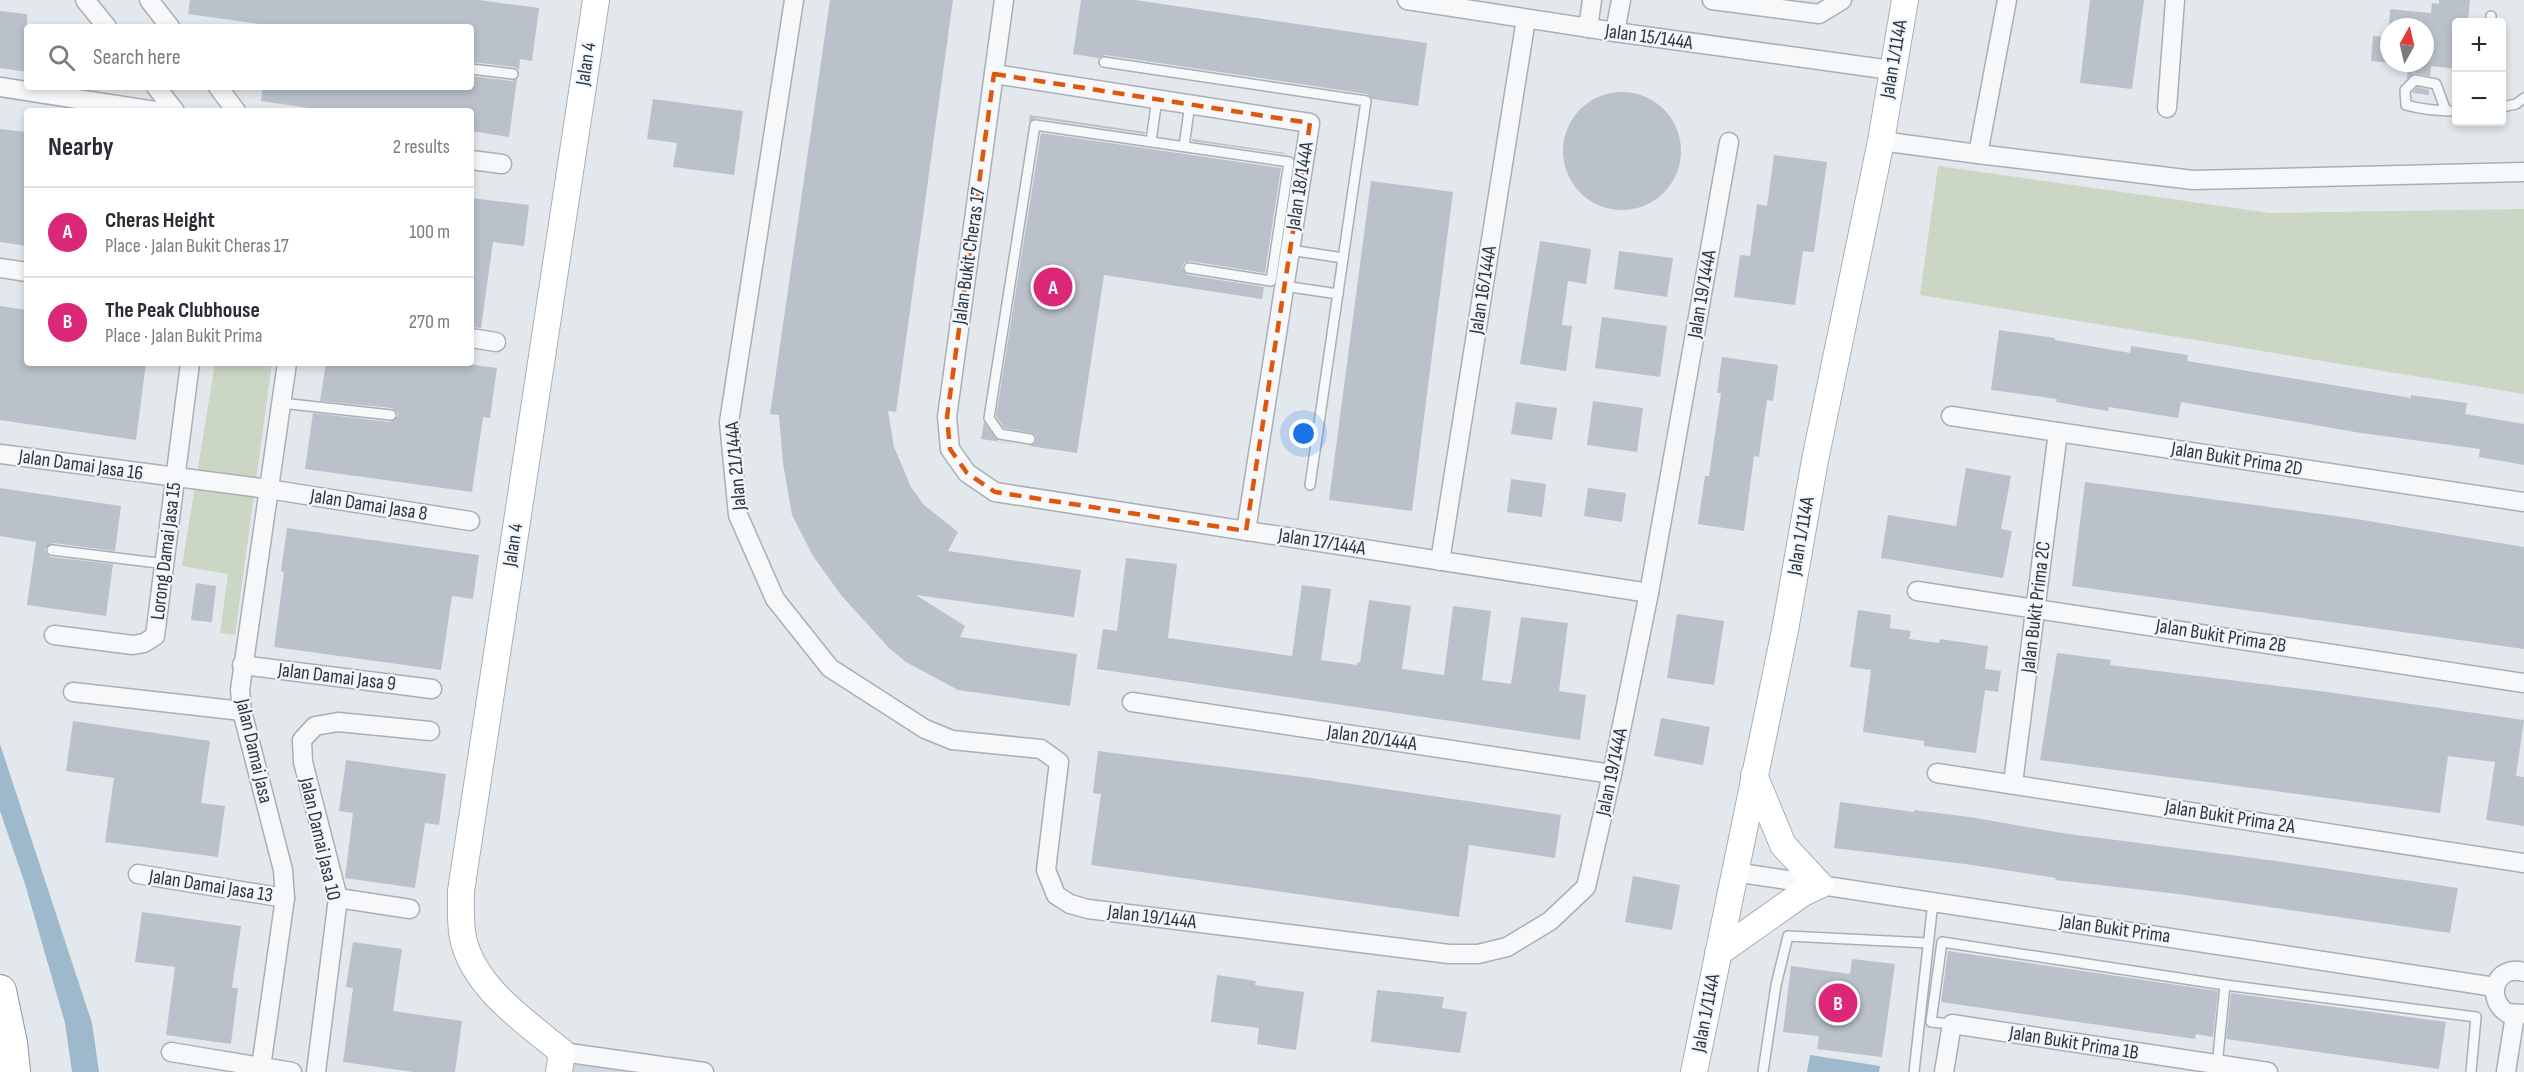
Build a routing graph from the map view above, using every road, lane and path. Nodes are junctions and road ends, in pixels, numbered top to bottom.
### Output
1 (85, 0) edge
2 (149, 0) edge
3 (596, 0) edge
4 (794, 0) edge
5 (1004, 0) edge
6 (1407, 0) edge
7 (1592, 0) edge
8 (1621, 0) edge
9 (1712, 0) edge
10 (1842, 0) edge
11 (1905, 0) edge
12 (2007, 0) edge
13 (2175, 0) edge
14 (1526, 18) junction
15 (105, 24) edge
16 (168, 24) edge
17 (1588, 28) junction
18 (1615, 32) junction
19 (1104, 62) dead end
20 (474, 69) edge
21 (1892, 70) junction
22 (513, 74) dead end
23 (994, 74) junction
24 (0, 87) edge
25 (158, 90) edge
26 (220, 90) edge
27 (2524, 98) edge
28 (1157, 99) junction
29 (1190, 104) junction
30 (2506, 106) edge
31 (136, 108) edge
32 (173, 108) edge
33 (235, 108) edge
34 (2167, 108) dead end
35 (2446, 111) junction
36 (2452, 111) edge
37 (1151, 141) junction
38 (1881, 141) junction
39 (1729, 142) dead end
40 (1184, 146) junction
41 (1978, 154) junction
42 (474, 160) edge
43 (502, 164) dead end
44 (2524, 172) edge
45 (1290, 250) junction
46 (1343, 258) junction
47 (0, 268) edge
48 (1189, 268) dead end
49 (24, 272) edge
50 (1284, 286) junction
51 (1338, 294) junction
52 (474, 338) edge
53 (496, 342) dead end
54 (190, 366) edge
55 (287, 366) edge
56 (281, 403) junction
57 (391, 415) dead end
58 (1951, 416) dead end
59 (2058, 432) junction
60 (1030, 439) dead end
61 (0, 454) edge
62 (175, 478) junction
63 (1310, 484) dead end
64 (268, 489) junction
65 (995, 492) joint
66 (2524, 502) edge
67 (470, 521) dead end
68 (1246, 531) junction
69 (52, 550) dead end
70 (1440, 561) junction
71 (166, 564) junction
72 (1917, 591) dead end
73 (1649, 593) junction
74 (2036, 608) junction
75 (54, 635) dead end
76 (242, 665) junction
77 (2524, 683) edge
78 (432, 688) dead end
79 (73, 692) dead end
80 (1132, 702) dead end
81 (242, 711) junction
82 (430, 731) dead end
83 (1051, 754) joint
84 (1936, 773) dead end
85 (1612, 774) junction
86 (1754, 775) junction
87 (2013, 783) junction
88 (2524, 863) edge
89 (1734, 873) junction
90 (138, 874) dead end
91 (1820, 885) junction
92 (285, 898) junction
93 (338, 898) junction
94 (1933, 902) junction
95 (410, 909) dead end
96 (1928, 943) junction
97 (1718, 953) junction
98 (2524, 972) edge
99 (2225, 985) junction
100 (2495, 987) junction
101 (0, 991) edge
102 (2519, 1014) edge
103 (1952, 1024) junction
104 (171, 1052) dead end
105 (561, 1062) edge
106 (261, 1067) junction
107 (2216, 1068) edge
108 (14, 1072) edge
109 (292, 1072) edge
110 (316, 1072) edge
111 (704, 1072) edge
112 (1694, 1072) edge
113 (1763, 1072) edge
114 (1914, 1072) edge
115 (1944, 1072) edge
116 (2268, 1072) edge
117 (2471, 1072) edge
118 (2506, 1072) edge

1 - 15 street
2 - 16 street
3 - 105 street, Jalan 4
4 - 83 street, Jalan 21/144A
5 - 23 street, Jalan Bukit Cheras 17
6 - 14 street, Jalan 15/144A
7 - 17 street
8 - 18 street
9 - 10 street
11 - 21 street, Jalan 1/114A
12 - 41 street
13 - 34 street
14 - 17 street, Jalan 15/144A
14 - 70 street, Jalan 16/144A
17 - 18 street, Jalan 15/144A
18 - 21 street, Jalan 15/144A
19 - 46 lane
20 - 22 lane
21 - 38 street, Jalan 1/114A
23 - 28 street, Jalan 18/144A
23 - 65 street, Jalan Bukit Cheras 17
24 - 31 street
25 - 32 street
26 - 33 street
27 - 30 lane
28 - 29 street, Jalan 18/144A
28 - 37 lane
29 - 40 lane
29 - 45 street, Jalan 18/144A
35 - 35 lane
35 - 36 lane
37 - 40 lane
37 - 60 lane
38 - 41 street
38 - 86 street, Jalan 1/114A
39 - 73 street, Jalan 19/144A
40 - 48 lane
41 - 44 street
42 - 43 street
45 - 46 lane
45 - 50 street, Jalan 18/144A
46 - 51 lane
47 - 49 street
50 - 51 lane
50 - 68 street, Jalan 18/144A
51 - 63 lane
52 - 53 street
54 - 62 street, Lorong Damai Jasa 15
55 - 56 street, Jalan Damai Jasa
56 - 57 lane
56 - 64 street, Jalan Damai Jasa
58 - 59 street, Jalan Bukit Prima 2D
59 - 66 street, Jalan Bukit Prima 2D
59 - 74 street, Jalan Bukit Prima 2C
61 - 62 street, Jalan Damai Jasa 16
62 - 64 street, Jalan Damai Jasa 16
62 - 71 street, Lorong Damai Jasa 15
64 - 67 street, Jalan Damai Jasa 8
64 - 76 street, Jalan Damai Jasa
65 - 68 street, Jalan 17/144A
68 - 70 street, Jalan 17/144A
69 - 71 lane
70 - 73 street, Jalan 17/144A
71 - 75 street, Lorong Damai Jasa 15
72 - 74 street, Jalan Bukit Prima 2B
73 - 85 street, Jalan 19/144A
74 - 77 street, Jalan Bukit Prima 2B
74 - 87 street, Jalan Bukit Prima 2C
76 - 78 street, Jalan Damai Jasa 9
76 - 81 street, Jalan Damai Jasa
79 - 81 street
80 - 85 street, Jalan 20/144A
81 - 92 street, Jalan Damai Jasa
82 - 93 street, Jalan Damai Jasa 10
83 - 85 street, Jalan 19/144A
84 - 87 street, Jalan Bukit Prima 2A
86 - 89 street, Jalan 1/114A
86 - 91 street
87 - 88 street, Jalan Bukit Prima 2A
89 - 91 street, Jalan Bukit Prima
89 - 97 street, Jalan 1/114A
90 - 92 street, Jalan Damai Jasa 13
91 - 94 street, Jalan Bukit Prima
91 - 97 street
92 - 106 street, Jalan Damai Jasa
93 - 95 street
93 - 110 street, Jalan Damai Jasa 10
94 - 96 lane
94 - 100 street, Jalan Bukit Prima
96 - 113 lane
96 - 114 lane
97 - 112 street, Jalan 1/114A
98 - 100 street
99 - 103 lane
99 - 107 lane
99 - 117 lane
100 - 102 street
101 - 108 highway
102 - 118 street
103 - 107 street, Jalan Bukit Prima 1B
103 - 115 street
104 - 106 street
105 - 111 street
106 - 109 street
107 - 116 street, Jalan Bukit Prima 1B

